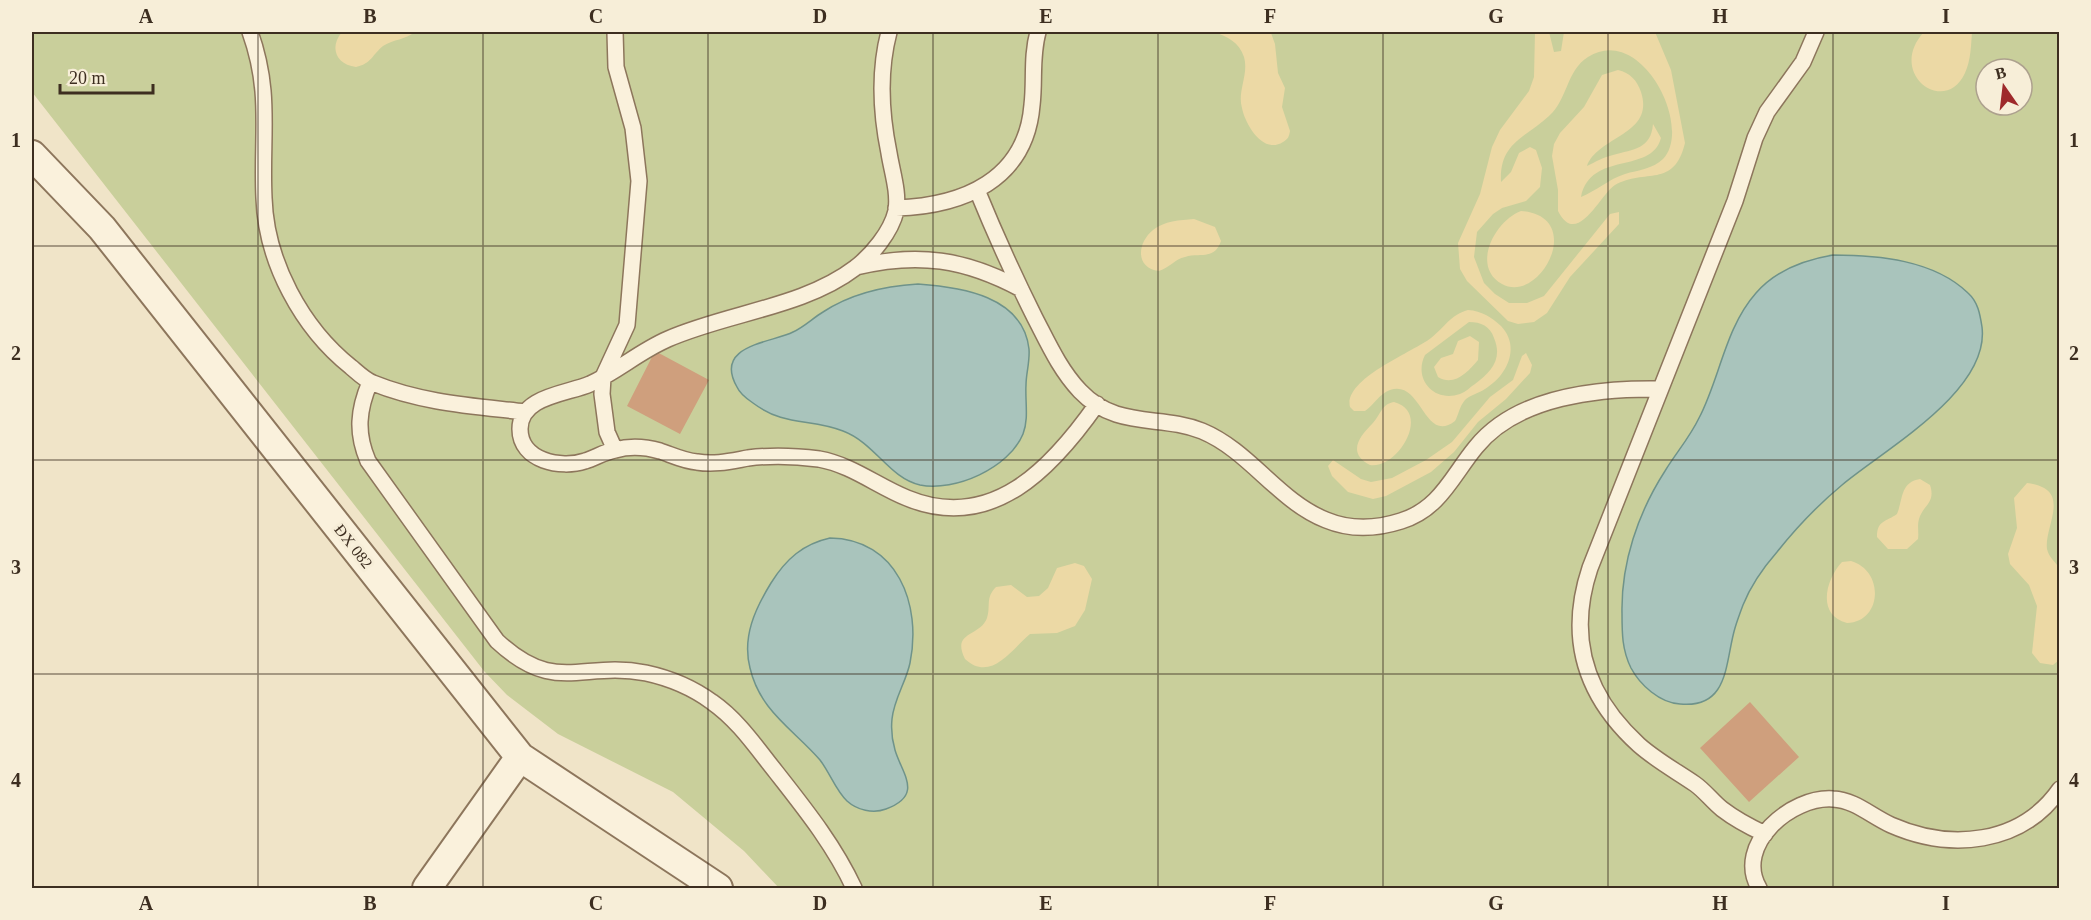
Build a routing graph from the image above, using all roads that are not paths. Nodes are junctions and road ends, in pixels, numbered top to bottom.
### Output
1 (250, 32) edge
2 (615, 32) edge
3 (889, 32) edge
4 (1038, 32) edge
5 (1816, 32) edge
6 (32, 155) edge
7 (977, 190) junction
8 (896, 208) junction
9 (856, 267) junction
10 (1021, 289) junction
11 (603, 377) junction
12 (370, 382) junction
13 (1660, 389) junction
14 (1097, 404) junction
15 (525, 412) junction
16 (615, 450) junction
17 (520, 757) junction
18 (2060, 789) edge
19 (1765, 834) junction
20 (428, 888) edge
21 (718, 888) edge
22 (854, 888) edge
23 (1759, 888) edge

1 - 12 lane
2 - 11 lane
3 - 8 lane
4 - 7 lane
5 - 13 lane
6 - 17 street, ĐX 082
7 - 8 lane
7 - 10 lane
8 - 9 lane
9 - 10 lane
9 - 11 lane
10 - 14 lane
11 - 15 lane
11 - 16 lane
12 - 15 lane
12 - 22 lane
13 - 14 lane
13 - 19 lane
14 - 16 lane
15 - 16 lane
17 - 20 street
17 - 21 street, ĐX 082
18 - 19 lane
19 - 23 lane

